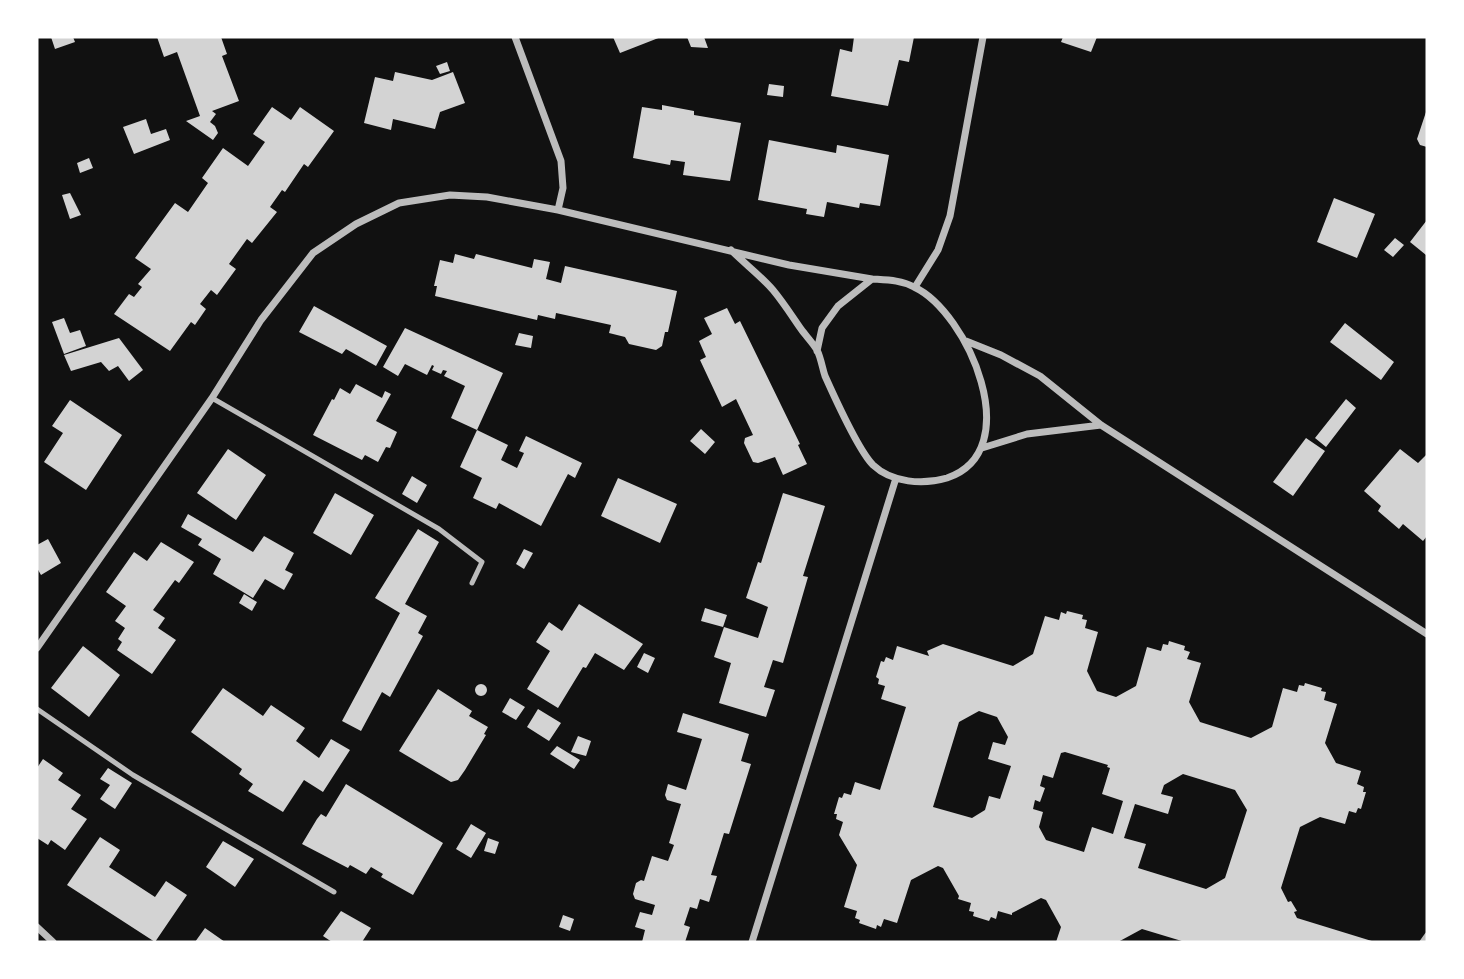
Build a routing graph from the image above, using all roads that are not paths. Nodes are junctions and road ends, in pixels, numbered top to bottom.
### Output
1 (515, 37) edge
2 (984, 37) edge
3 (558, 210) junction
4 (730, 250) junction
5 (872, 279) junction
6 (915, 287) junction
7 (966, 341) junction
8 (817, 351) junction
9 (212, 398) junction
10 (1101, 425) junction
11 (982, 448) junction
12 (896, 478) junction
13 (472, 583) dead end
14 (1427, 634) edge
15 (37, 648) edge
16 (37, 709) edge
17 (334, 892) dead end
18 (37, 927) edge
19 (1427, 935) edge
20 (53, 942) edge
21 (752, 942) edge
22 (1422, 942) edge

1 - 3 street
2 - 6 street
3 - 4 street
3 - 9 street
4 - 5 street
4 - 8 street
5 - 6 street
5 - 8 street
6 - 7 street
7 - 10 street
7 - 11 street
8 - 12 street
9 - 13 lane
9 - 15 street
10 - 11 street
10 - 14 street
11 - 12 street
12 - 21 street
16 - 17 lane
18 - 20 street
19 - 22 lane

